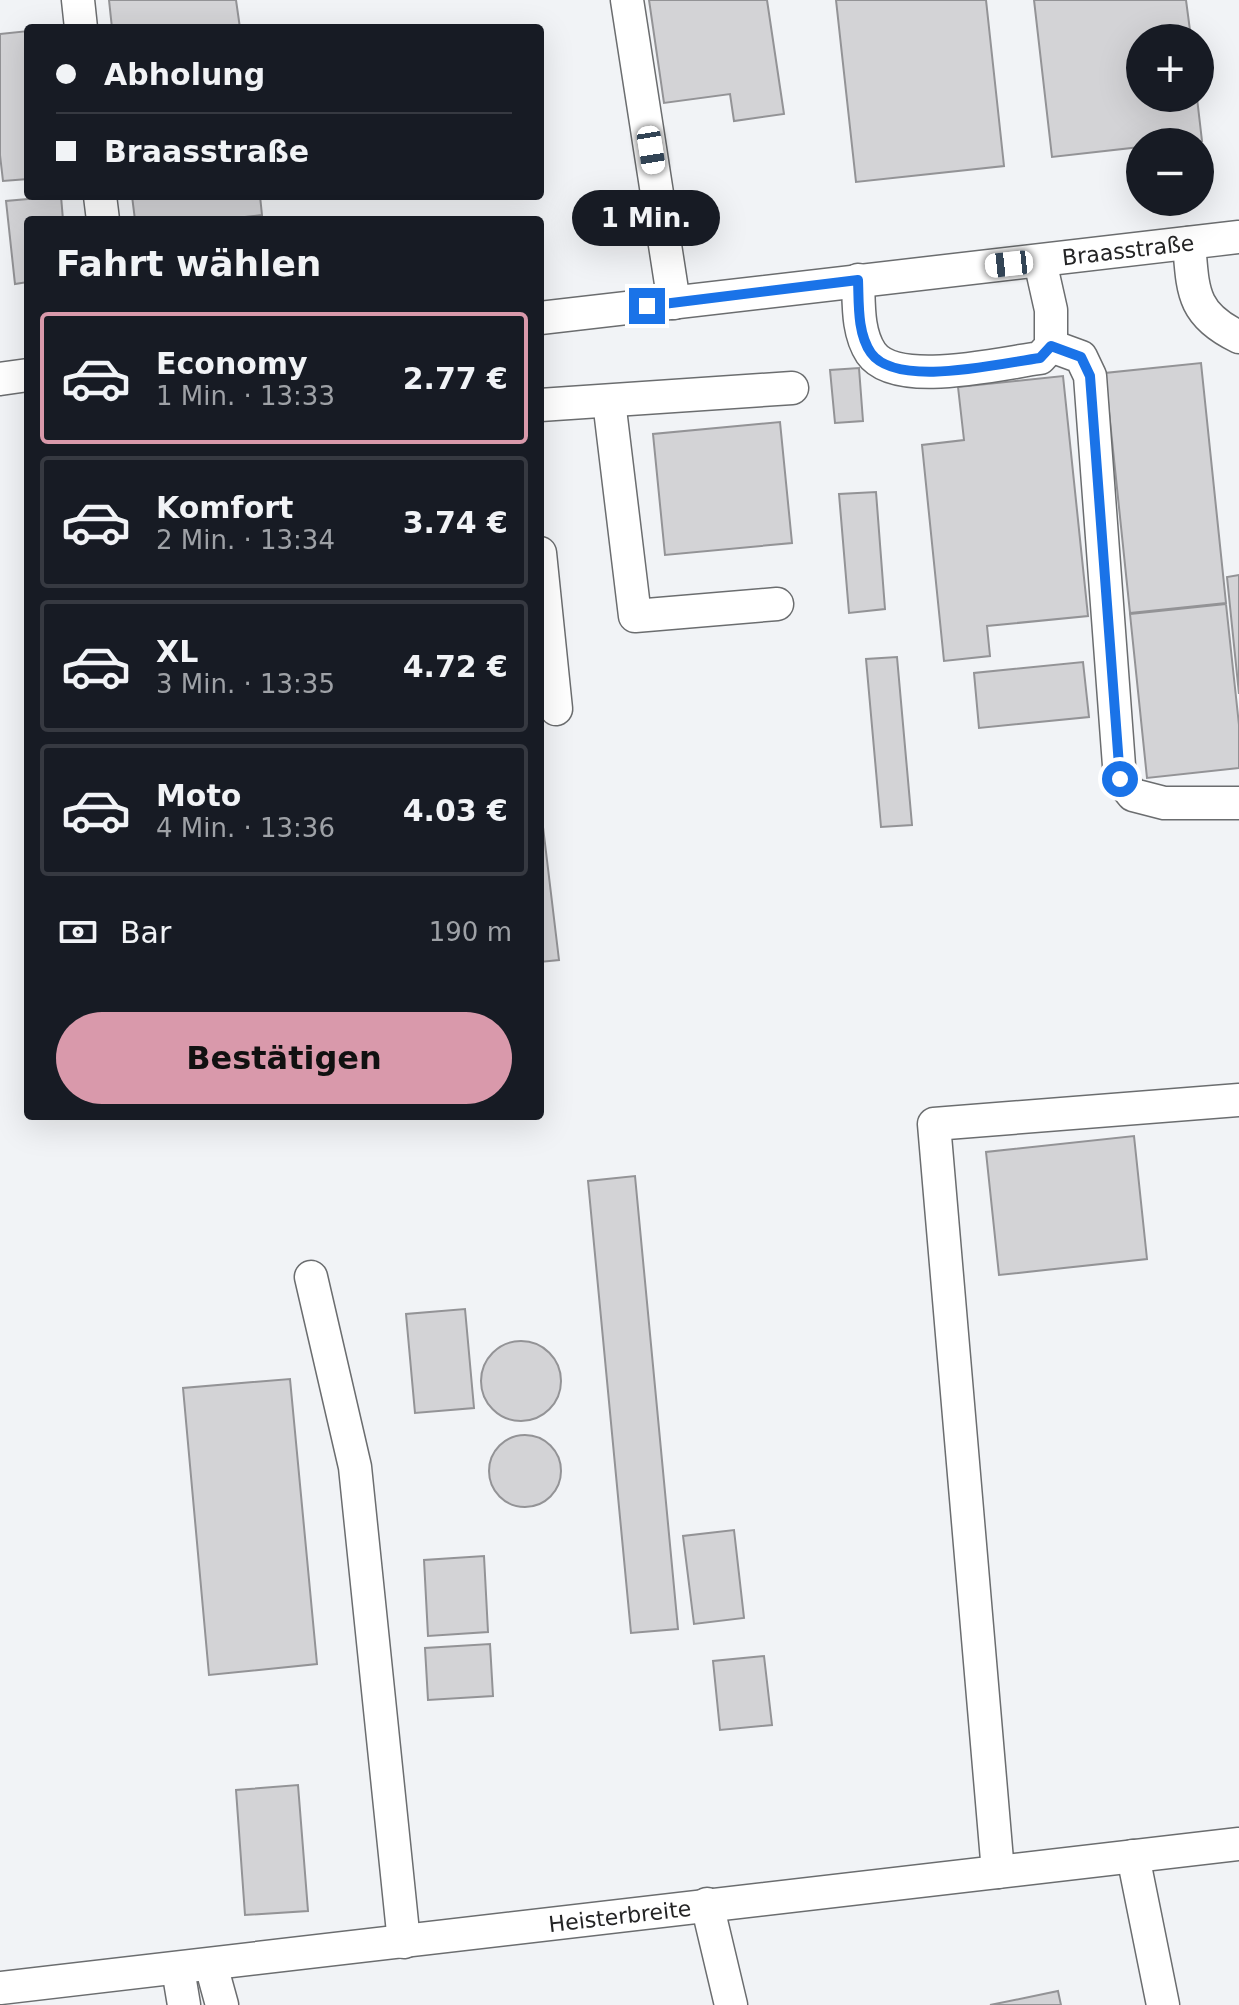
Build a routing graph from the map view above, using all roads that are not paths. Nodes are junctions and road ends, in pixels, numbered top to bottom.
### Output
1 (78, 0) edge
2 (627, 0) edge
3 (81, 24) edge
4 (1239, 237) edge
5 (1189, 243) junction
6 (1040, 261) junction
7 (858, 280) junction
8 (674, 303) junction
9 (544, 318) edge
10 (1239, 337) edge
11 (1051, 346) junction
12 (24, 376) edge
13 (0, 379) edge
14 (792, 388) dead end
15 (609, 401) junction
16 (544, 405) edge
17 (544, 592) edge
18 (777, 604) dead end
19 (556, 709) dead end
20 (1239, 803) edge
21 (1239, 1100) edge
22 (311, 1277) dead end
23 (1239, 1844) edge
24 (1133, 1856) junction
25 (998, 1872) junction
26 (707, 1904) junction
27 (404, 1942) junction
28 (211, 1965) junction
29 (178, 1969) junction
30 (0, 1988) edge
31 (184, 2005) edge
32 (222, 2005) edge
33 (731, 2005) edge
34 (1163, 2005) edge

1 - 3 street
2 - 8 street
4 - 5 street, Braasstraße
5 - 6 street, Braasstraße
5 - 10 street
6 - 7 street, Braasstraße
6 - 11 street
7 - 8 street, Braasstraße
7 - 11 street
8 - 9 street, Braasstraße
11 - 20 street
12 - 13 street
14 - 15 street
15 - 16 street
15 - 18 street
17 - 19 street
21 - 25 street
22 - 27 street
23 - 24 street, Heisterbreite
24 - 25 street, Heisterbreite
24 - 34 street
25 - 26 street, Heisterbreite
26 - 27 street, Heisterbreite
26 - 33 street
27 - 28 street, Heisterbreite
28 - 29 street, Heisterbreite
28 - 32 street
29 - 30 street, Heisterbreite
29 - 31 street

